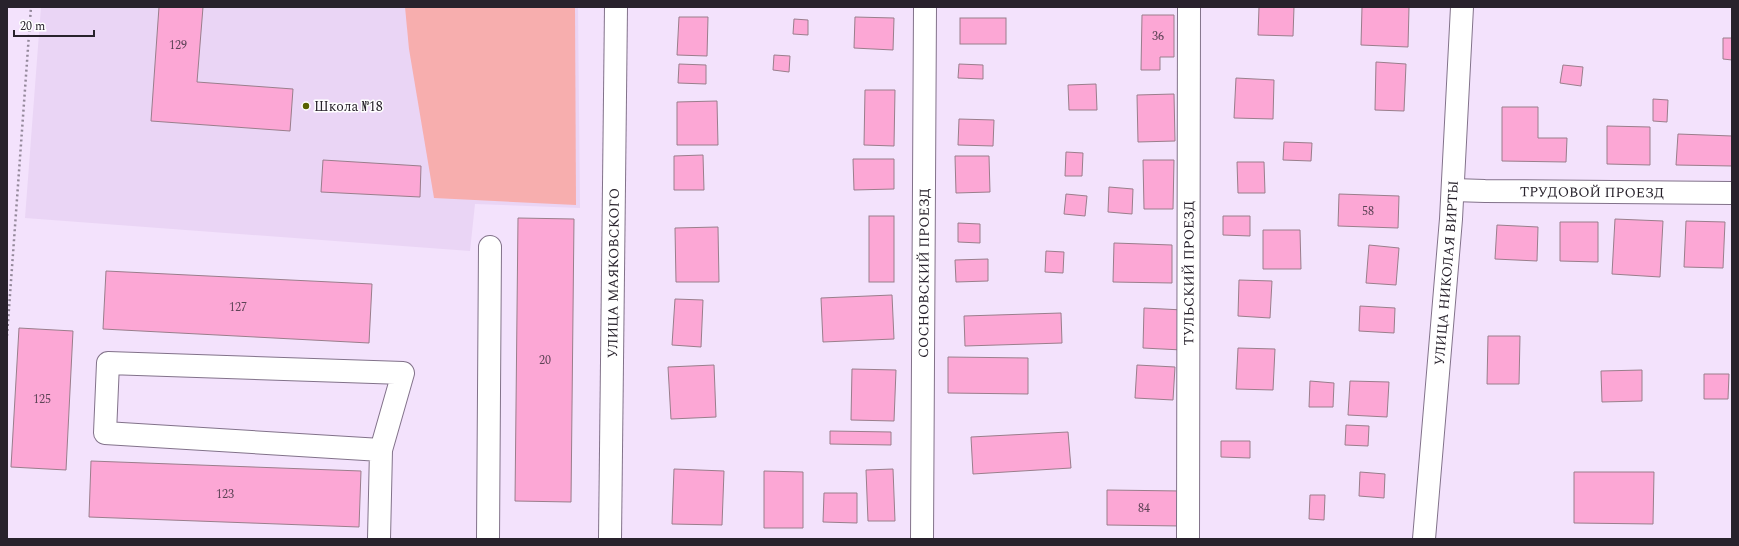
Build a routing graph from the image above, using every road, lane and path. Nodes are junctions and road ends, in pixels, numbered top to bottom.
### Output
1 (31, 7) edge
2 (616, 7) edge
3 (925, 7) edge
4 (1189, 7) edge
5 (1462, 7) edge
6 (1453, 190) junction
7 (1732, 193) edge
8 (490, 247) dead end
9 (7, 336) edge
10 (380, 450) junction
11 (379, 539) edge
12 (488, 539) edge
13 (610, 539) edge
14 (922, 539) edge
15 (1188, 539) edge
16 (1424, 539) edge

1 - 9 path
2 - 13 street, УЛИЦА МАЯКОВСКОГО
3 - 14 street, СОСНОВСКИЙ ПРОЕЗД
4 - 15 street, ТУЛЬСКИЙ ПРОЕЗД
5 - 6 street, УЛИЦА НИКОЛАЯ ВИРТЫ
6 - 7 street, ТРУДОВОЙ ПРОЕЗД
6 - 16 street, УЛИЦА НИКОЛАЯ ВИРТЫ
8 - 12 street
10 - 10 street
10 - 11 street

